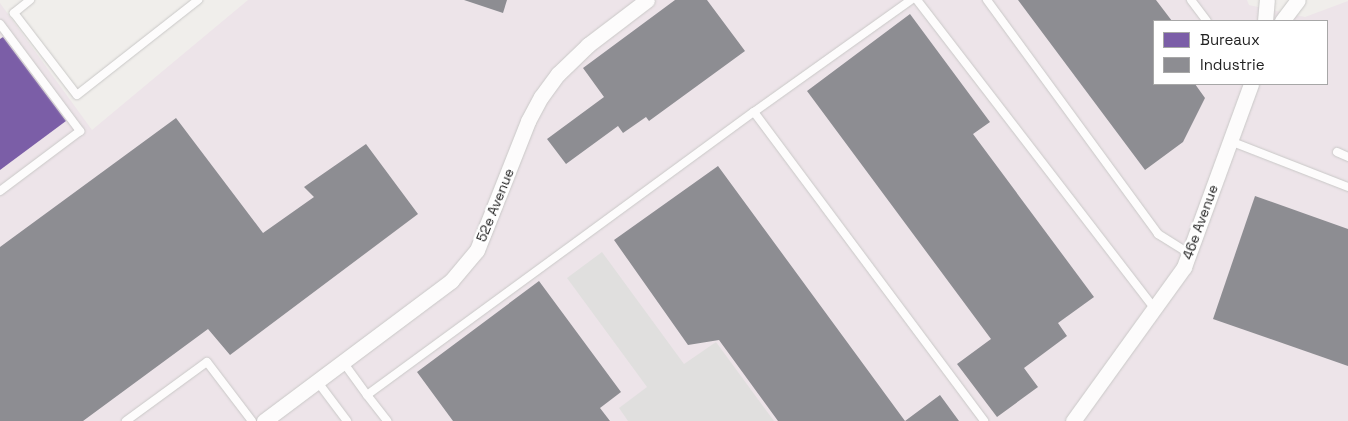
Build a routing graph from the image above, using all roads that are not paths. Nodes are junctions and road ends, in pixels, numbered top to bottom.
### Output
1 (30, 0) edge
2 (198, 0) edge
3 (648, 0) edge
4 (910, 0) edge
5 (917, 0) edge
6 (986, 0) edge
7 (1191, 0) edge
8 (1267, 0) edge
9 (1298, 0) edge
10 (1206, 20) edge
11 (1265, 20) edge
12 (1283, 20) edge
13 (0, 24) edge
14 (1251, 85) edge
15 (754, 112) junction
16 (1230, 141) junction
17 (1337, 152) dead end
18 (1348, 156) edge
19 (1348, 187) edge
20 (0, 191) edge
21 (1189, 253) junction
22 (1154, 308) junction
23 (343, 362) junction
24 (317, 381) junction
25 (367, 395) junction
26 (126, 421) edge
27 (252, 421) edge
28 (264, 421) edge
29 (346, 421) edge
30 (386, 421) edge
31 (984, 421) edge
32 (1073, 421) edge

1 - 2 lane
3 - 23 street, 52e Avenue
4 - 15 lane
5 - 22 lane
6 - 21 lane
7 - 10 lane
8 - 11 street
9 - 12 street
13 - 20 lane
14 - 16 street, 46e Avenue
15 - 25 lane
15 - 31 lane
16 - 19 lane
16 - 21 street, 46e Avenue
17 - 18 lane
21 - 22 street, 46e Avenue
22 - 32 street, 46e Avenue
23 - 24 street, 52e Avenue
23 - 25 lane
24 - 28 street, 52e Avenue
24 - 29 lane
25 - 30 lane
26 - 27 lane

